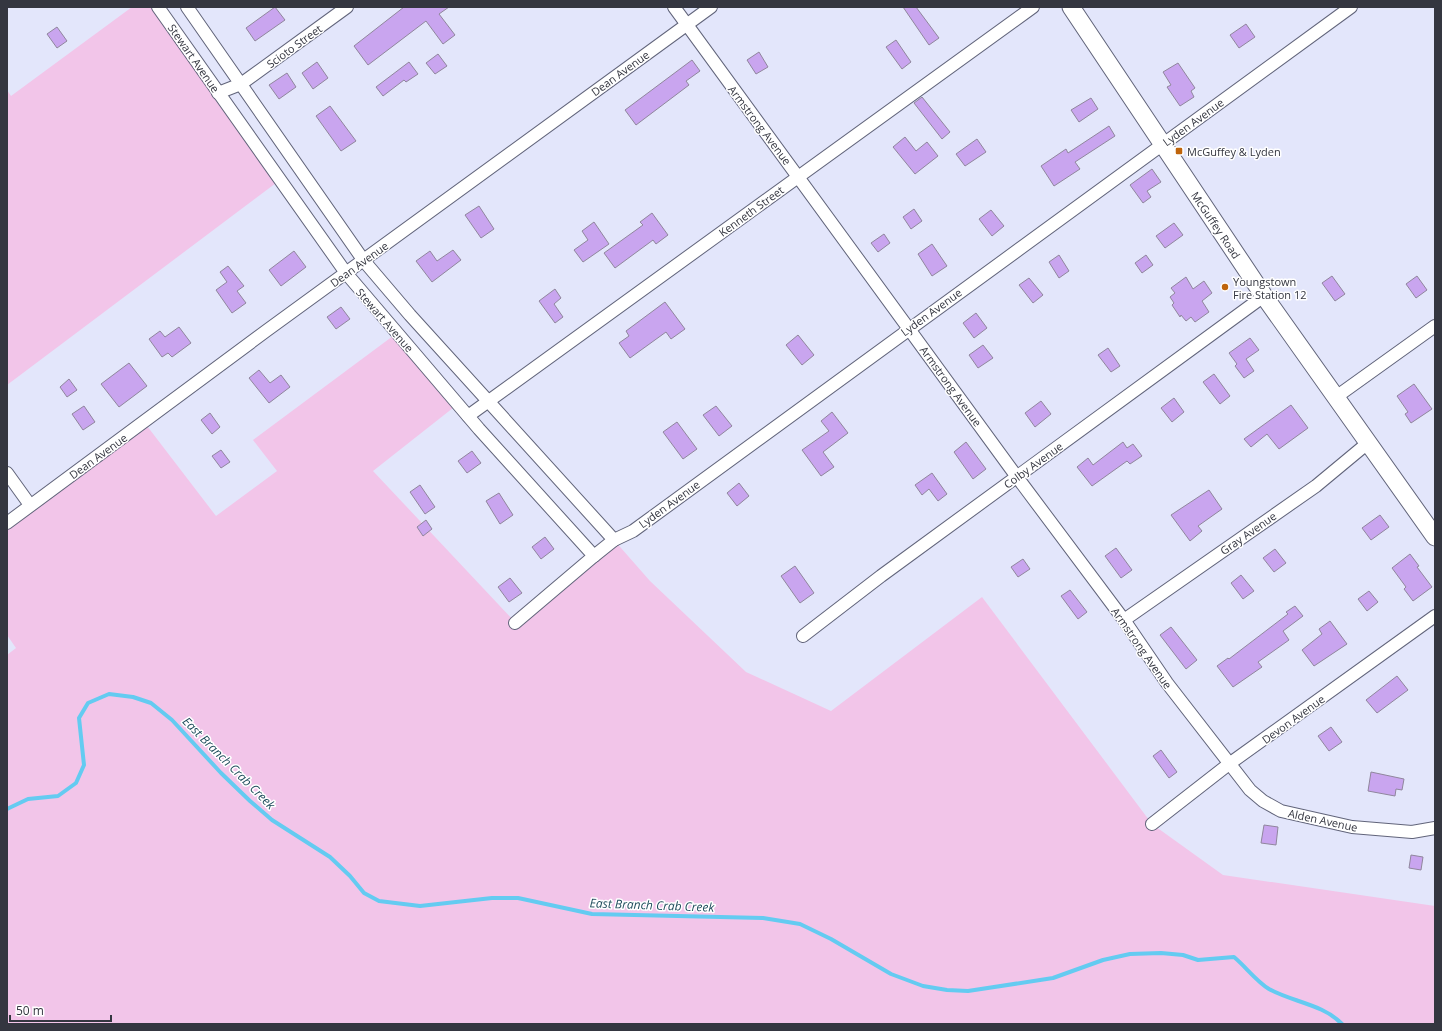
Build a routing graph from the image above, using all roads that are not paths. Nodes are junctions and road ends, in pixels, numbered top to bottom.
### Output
1 (158, 7) edge
2 (186, 7) edge
3 (347, 7) edge
4 (674, 7) edge
5 (711, 7) edge
6 (1033, 7) edge
7 (1071, 7) edge
8 (1351, 7) edge
9 (687, 25) junction
10 (241, 84) junction
11 (218, 93) junction
12 (1162, 145) junction
13 (799, 177) junction
14 (364, 261) junction
15 (346, 273) junction
16 (1264, 296) junction
17 (1435, 326) edge
18 (909, 328) junction
19 (1336, 398) junction
20 (490, 401) junction
21 (468, 416) junction
22 (1368, 442) junction
23 (7, 473) edge
24 (1017, 477) junction
25 (30, 505) junction
26 (7, 523) edge
27 (1435, 537) edge
28 (614, 540) junction
29 (594, 556) junction
30 (1435, 616) edge
31 (1124, 620) junction
32 (516, 622) dead end
33 (803, 636) dead end
34 (1229, 764) junction
35 (1152, 824) dead end
36 (1435, 828) edge

1 - 11 street, Stewart Avenue
2 - 10 street, Stewart Avenue
3 - 10 street, Scioto Street
4 - 9 street, Armstrong Avenue
5 - 9 street, Dean Avenue
6 - 13 street, Kenneth Street
7 - 12 street, McGuffey Road
8 - 12 street, Lyden Avenue
9 - 13 street, Armstrong Avenue
9 - 14 street, Dean Avenue
10 - 11 street, Scioto Street
10 - 14 street, Stewart Avenue
11 - 15 street, Stewart Avenue
12 - 16 street, McGuffey Road
12 - 18 street, Lyden Avenue
13 - 18 street, Armstrong Avenue
13 - 20 street, Kenneth Street
14 - 15 street, Dean Avenue
14 - 20 street, Stewart Avenue
15 - 21 street, Stewart Avenue
15 - 25 street, Dean Avenue
16 - 19 street, McGuffey Road
16 - 24 street, Colby Avenue
17 - 19 street
18 - 24 street, Armstrong Avenue
18 - 28 street, Lyden Avenue
19 - 22 street, McGuffey Road
20 - 21 street, Kenneth Street
20 - 28 street, Stewart Avenue
21 - 29 street, Stewart Avenue
22 - 27 street, McGuffey Road
22 - 31 street, Gray Avenue
23 - 25 street
24 - 31 street, Armstrong Avenue
24 - 33 street, Colby Avenue
25 - 26 street, Dean Avenue
28 - 29 street, Lyden Avenue
29 - 32 street, Lyden Avenue
30 - 34 street, Devon Avenue
31 - 34 street, Armstrong Avenue
34 - 35 street, Devon Avenue
34 - 36 street, Alden Avenue

